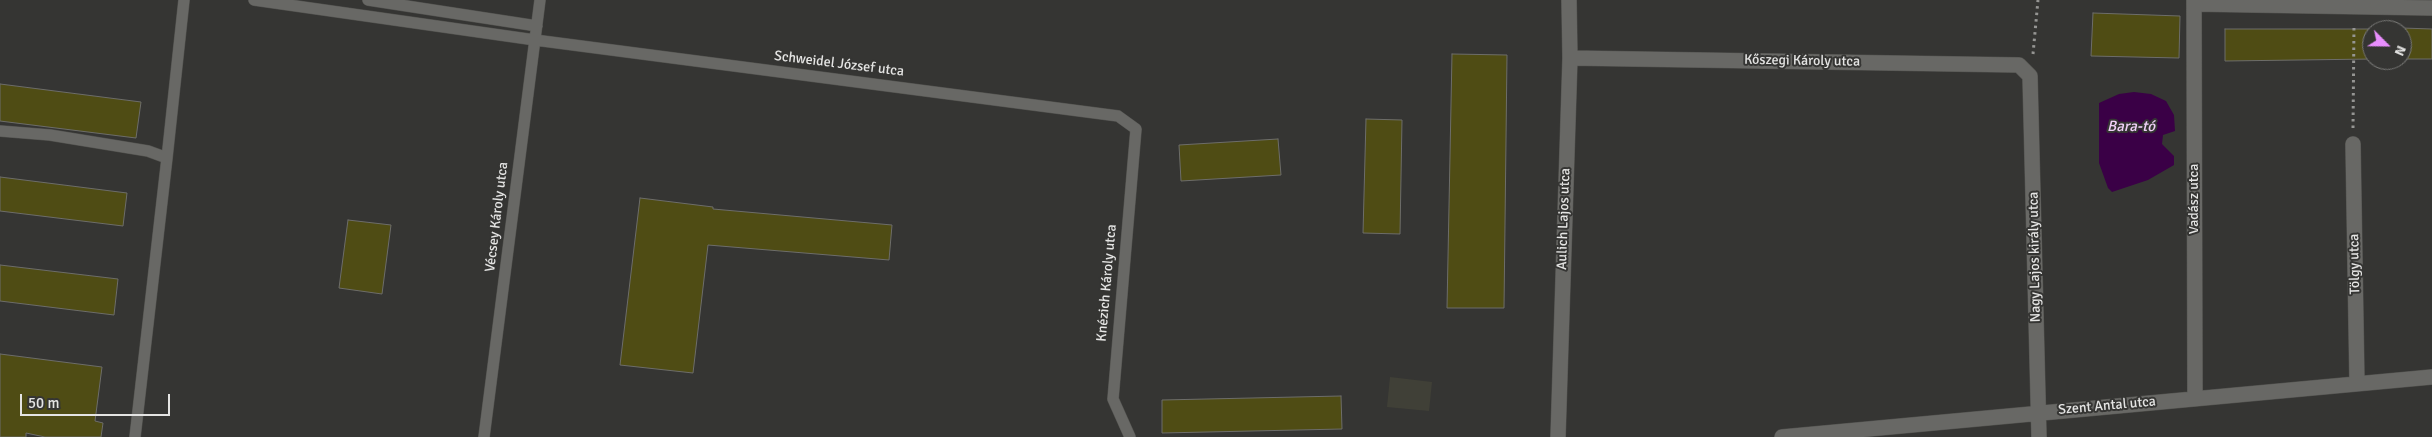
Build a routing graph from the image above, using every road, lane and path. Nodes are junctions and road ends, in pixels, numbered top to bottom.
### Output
1 (184, 0) edge
2 (254, 0) edge
3 (368, 0) edge
4 (540, 0) edge
5 (1570, 0) edge
6 (2038, 0) edge
7 (2194, 2) edge
8 (2355, 7) junction
9 (2432, 8) edge
10 (536, 26) junction
11 (535, 40) junction
12 (1570, 58) junction
13 (2030, 76) junction
14 (1136, 129) joint
15 (0, 131) edge
16 (2353, 144) joint
17 (167, 158) junction
18 (2432, 378) edge
19 (2357, 384) junction
20 (2194, 399) junction
21 (2039, 412) junction
22 (135, 437) edge
23 (484, 437) edge
24 (1130, 437) edge
25 (1558, 437) edge
26 (1782, 437) edge
27 (2039, 437) edge

1 - 17 lane
2 - 11 lane, Schweidel József utca
3 - 10 lane
4 - 10 lane, Vécsey Károly utca
5 - 12 street, Aulich Lajos utca
6 - 13 path
7 - 8 street
7 - 20 street, Vadász utca
8 - 9 street
8 - 16 path
10 - 11 lane, Vécsey Károly utca
11 - 14 lane, Schweidel József utca
11 - 23 lane, Vécsey Károly utca
12 - 13 street, Kőszegi Károly utca
12 - 25 street, Aulich Lajos utca
13 - 21 street, Nagy Lajos király utca
14 - 24 lane, Knézich Károly utca
15 - 17 lane
16 - 19 street, Tölgy utca
17 - 22 lane
18 - 19 street, Szent Antal utca
19 - 20 street, Szent Antal utca
20 - 21 street, Szent Antal utca
21 - 26 street, Szent Antal utca
21 - 27 street, Nagy Lajos király utca

